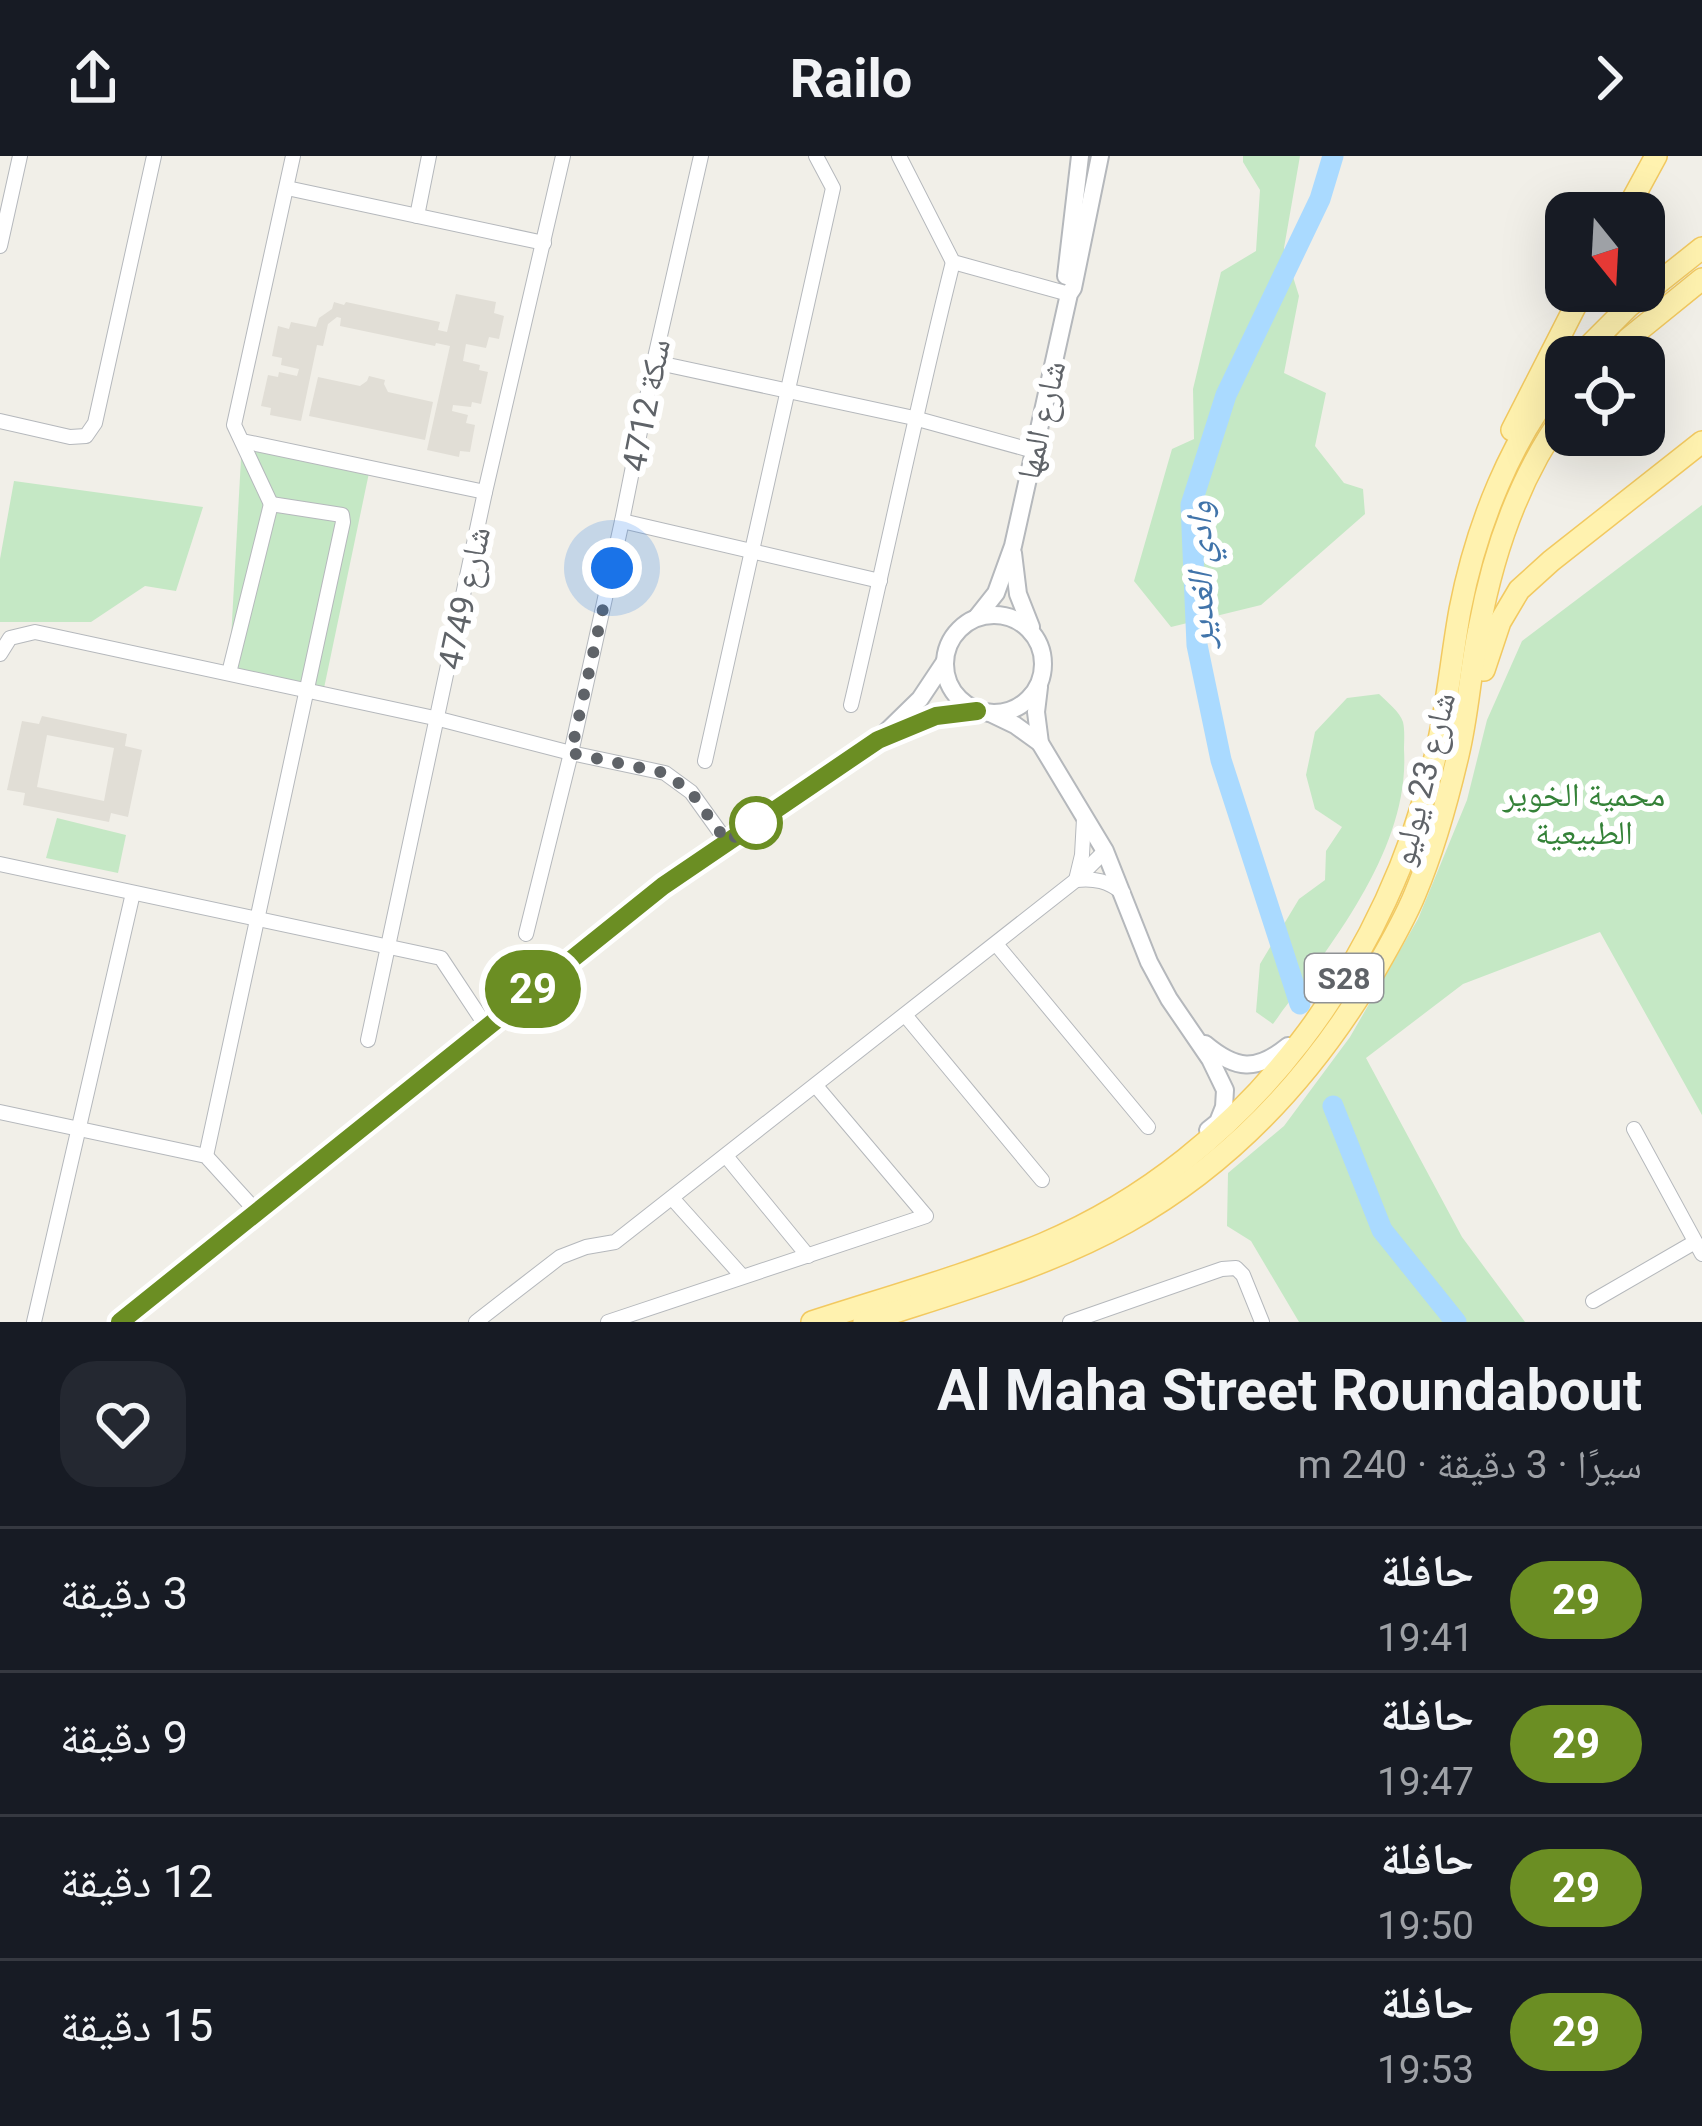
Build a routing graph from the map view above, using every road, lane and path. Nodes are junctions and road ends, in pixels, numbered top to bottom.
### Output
1 (20, 156) edge
2 (154, 156) edge
3 (293, 156) edge
4 (430, 156) edge
5 (563, 156) edge
6 (701, 156) edge
7 (816, 156) edge
8 (899, 156) edge
9 (1080, 156) edge
10 (1100, 156) edge
11 (1656, 156) edge
12 (287, 188) junction
13 (1636, 192) edge
14 (417, 216) junction
15 (544, 243) junction
16 (0, 246) edge
17 (1702, 248) edge
18 (953, 262) junction
19 (1702, 279) edge
20 (1069, 294) junction
21 (1572, 312) edge
22 (1599, 336) edge
23 (1632, 336) edge
24 (653, 362) junction
25 (786, 390) junction
26 (1545, 402) edge
27 (914, 418) junction
28 (0, 421) edge
29 (242, 442) junction
30 (1702, 442) edge
31 (1545, 445) edge
32 (1034, 451) junction
33 (485, 492) junction
34 (271, 504) junction
35 (622, 521) junction
36 (1012, 547) junction
37 (751, 553) junction
38 (880, 581) junction
39 (1460, 608) junction
40 (977, 617) junction
41 (1033, 632) junction
42 (0, 654) edge
43 (944, 663) junction
44 (229, 673) junction
45 (1039, 686) junction
46 (306, 689) junction
47 (850, 705) dead end
48 (984, 712) junction
49 (439, 718) junction
50 (878, 740) junction
51 (1040, 743) junction
52 (1459, 751) junction
53 (571, 753) junction
54 (705, 761) dead end
55 (1084, 819) junction
56 (727, 842) junction
57 (1105, 851) junction
58 (0, 864) edge
59 (1076, 880) junction
60 (133, 893) junction
61 (1123, 893) junction
62 (257, 920) junction
63 (526, 934) dead end
64 (996, 944) junction
65 (388, 947) junction
66 (1352, 968) junction
67 (905, 1015) junction
68 (486, 1026) junction
69 (1196, 1036) junction
70 (368, 1040) dead end
71 (816, 1087) junction
72 (0, 1112) edge
73 (1148, 1127) dead end
74 (79, 1129) junction
75 (1634, 1129) dead end
76 (206, 1156) junction
77 (726, 1156) junction
78 (1042, 1180) dead end
79 (672, 1198) junction
80 (256, 1211) junction
81 (1101, 1214) junction
82 (1698, 1248) edge
83 (808, 1256) junction
84 (742, 1276) junction
85 (1593, 1301) dead end
86 (34, 1322) edge
87 (119, 1322) edge
88 (476, 1322) edge
89 (608, 1322) edge
90 (812, 1322) edge
91 (864, 1322) edge
92 (1070, 1322) edge
93 (1262, 1322) edge

1 - 16 street
2 - 28 street
3 - 12 street
4 - 14 street
5 - 15 street, 4749 شارع
6 - 24 street, سكة 4712
7 - 25 street
8 - 18 street
9 - 20 street, شارع المها
10 - 20 street, شارع المها
11 - 13 main road
12 - 14 street
12 - 29 street
14 - 15 street
15 - 33 street, 4749 شارع
17 - 22 main road
18 - 20 street
18 - 27 street
19 - 23 main road
20 - 32 street, شارع المها
21 - 39 main road
24 - 25 street
24 - 35 street, سكة 4712
25 - 27 street
25 - 37 street
26 - 39 main road, شارع 23 يوليو / S28
27 - 32 street
27 - 38 street
29 - 33 street
29 - 34 street
30 - 52 main road
31 - 52 main road, شارع 23 يوليو / S28
32 - 36 street, شارع المها
33 - 49 street, 4749 شارع
34 - 44 street
34 - 46 street
35 - 37 street
35 - 53 street, سكة 4712
36 - 40 street, شارع المها
36 - 41 street, شارع المها
37 - 38 street
37 - 54 street
38 - 47 street
39 - 66 main road, شارع 23 يوليو / S28
40 - 41 street
40 - 43 street
41 - 45 street
42 - 44 street
43 - 48 street
43 - 50 street
44 - 46 street
45 - 48 street
45 - 51 street
46 - 49 street
46 - 62 street
48 - 50 street
48 - 51 street
49 - 53 street
49 - 65 street, 4749 شارع
50 - 56 street
51 - 55 street
52 - 91 main road, شارع 23 يوليو / S28
53 - 56 street
53 - 63 street, سكة 4712
55 - 57 street
55 - 59 street
56 - 68 street
57 - 59 street
57 - 61 street
58 - 60 street
59 - 61 street
59 - 64 street
60 - 62 street
60 - 74 street
61 - 69 street
62 - 65 street
62 - 76 street
64 - 67 street
64 - 73 street
65 - 68 street
65 - 70 street, 4749 شارع
66 - 69 street
66 - 81 main road, شارع 23 يوليو / S28
67 - 71 street
67 - 78 street
68 - 80 street
69 - 81 street
71 - 77 street
71 - 83 street
72 - 74 street
74 - 76 street
74 - 86 street
75 - 82 street
76 - 80 street
77 - 79 street
77 - 83 street
79 - 84 street
79 - 88 street
80 - 87 street
81 - 90 main road, شارع 23 يوليو / S28
82 - 85 street
83 - 84 street
84 - 89 street
92 - 93 street

